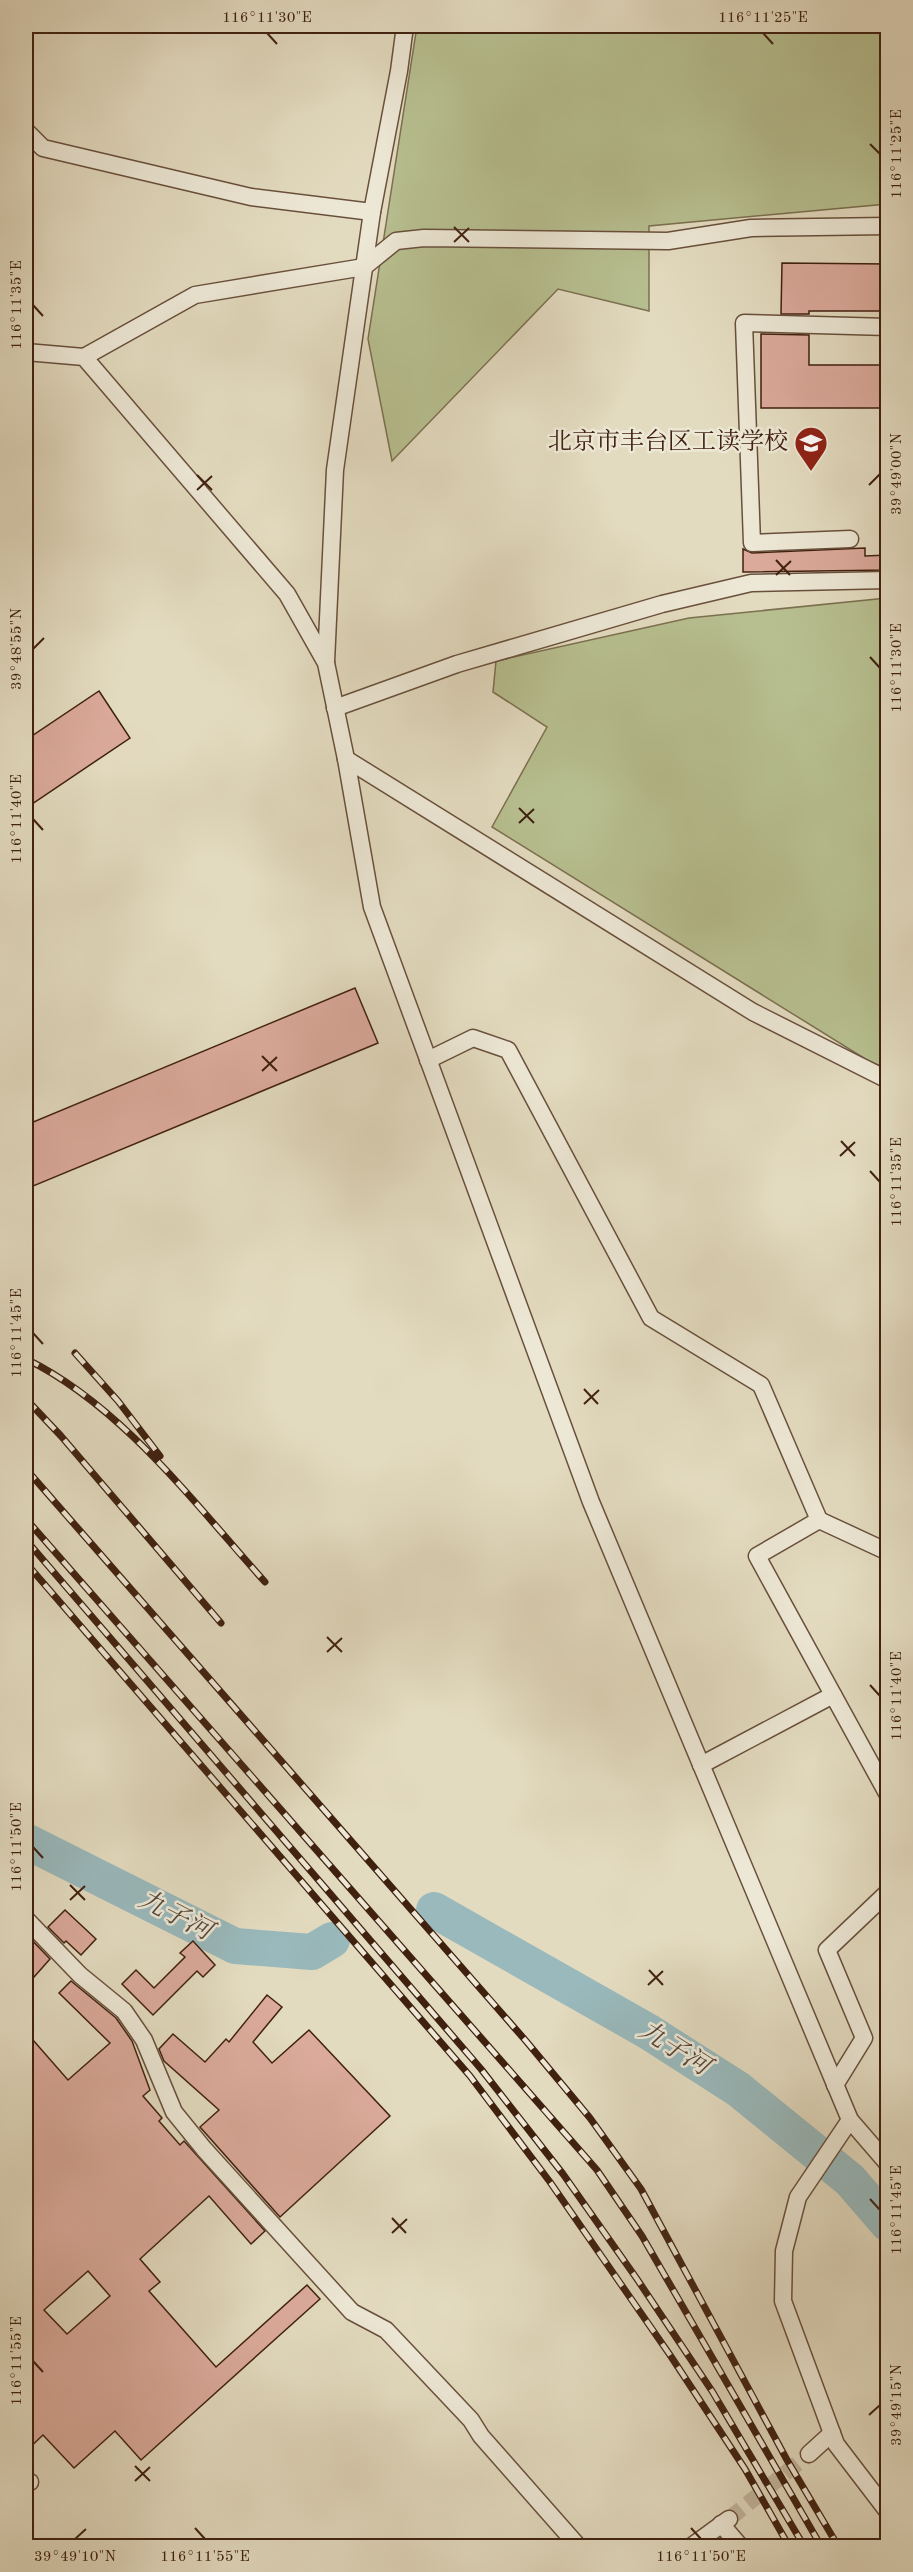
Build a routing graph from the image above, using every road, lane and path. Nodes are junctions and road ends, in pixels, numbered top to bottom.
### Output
1 (405, 26) edge
2 (26, 130) edge
3 (372, 212) junction
4 (888, 225) edge
5 (364, 267) junction
6 (888, 327) edge
7 (26, 352) edge
8 (84, 357) junction
9 (850, 539) dead end
10 (888, 580) edge
11 (326, 663) junction
12 (335, 708) junction
13 (346, 759) junction
14 (428, 1060) junction
15 (888, 1080) edge
16 (819, 1520) junction
17 (888, 1552) edge
18 (833, 1695) junction
19 (701, 1765) junction
20 (888, 1795) edge
21 (888, 1892) edge
22 (26, 1919) edge
23 (835, 2085) junction
24 (849, 2121) junction
25 (888, 2164) edge
26 (832, 2433) junction
27 (809, 2454) tunnel mouth
28 (888, 2512) edge
29 (578, 2547) edge
30 (692, 2547) edge
31 (740, 2547) edge

1 - 3 street
2 - 3 street
3 - 5 street
4 - 5 street
5 - 8 street
5 - 11 street
6 - 9 street
7 - 8 street
8 - 11 street
10 - 12 street
11 - 12 street
12 - 13 street
13 - 14 street
13 - 15 street
14 - 16 street
14 - 19 street
16 - 17 street
16 - 18 street
18 - 19 street
18 - 20 street
19 - 23 street
21 - 23 street
22 - 29 street
23 - 24 street
24 - 25 street
24 - 26 street
26 - 27 street
26 - 28 street
30 - 31 street

